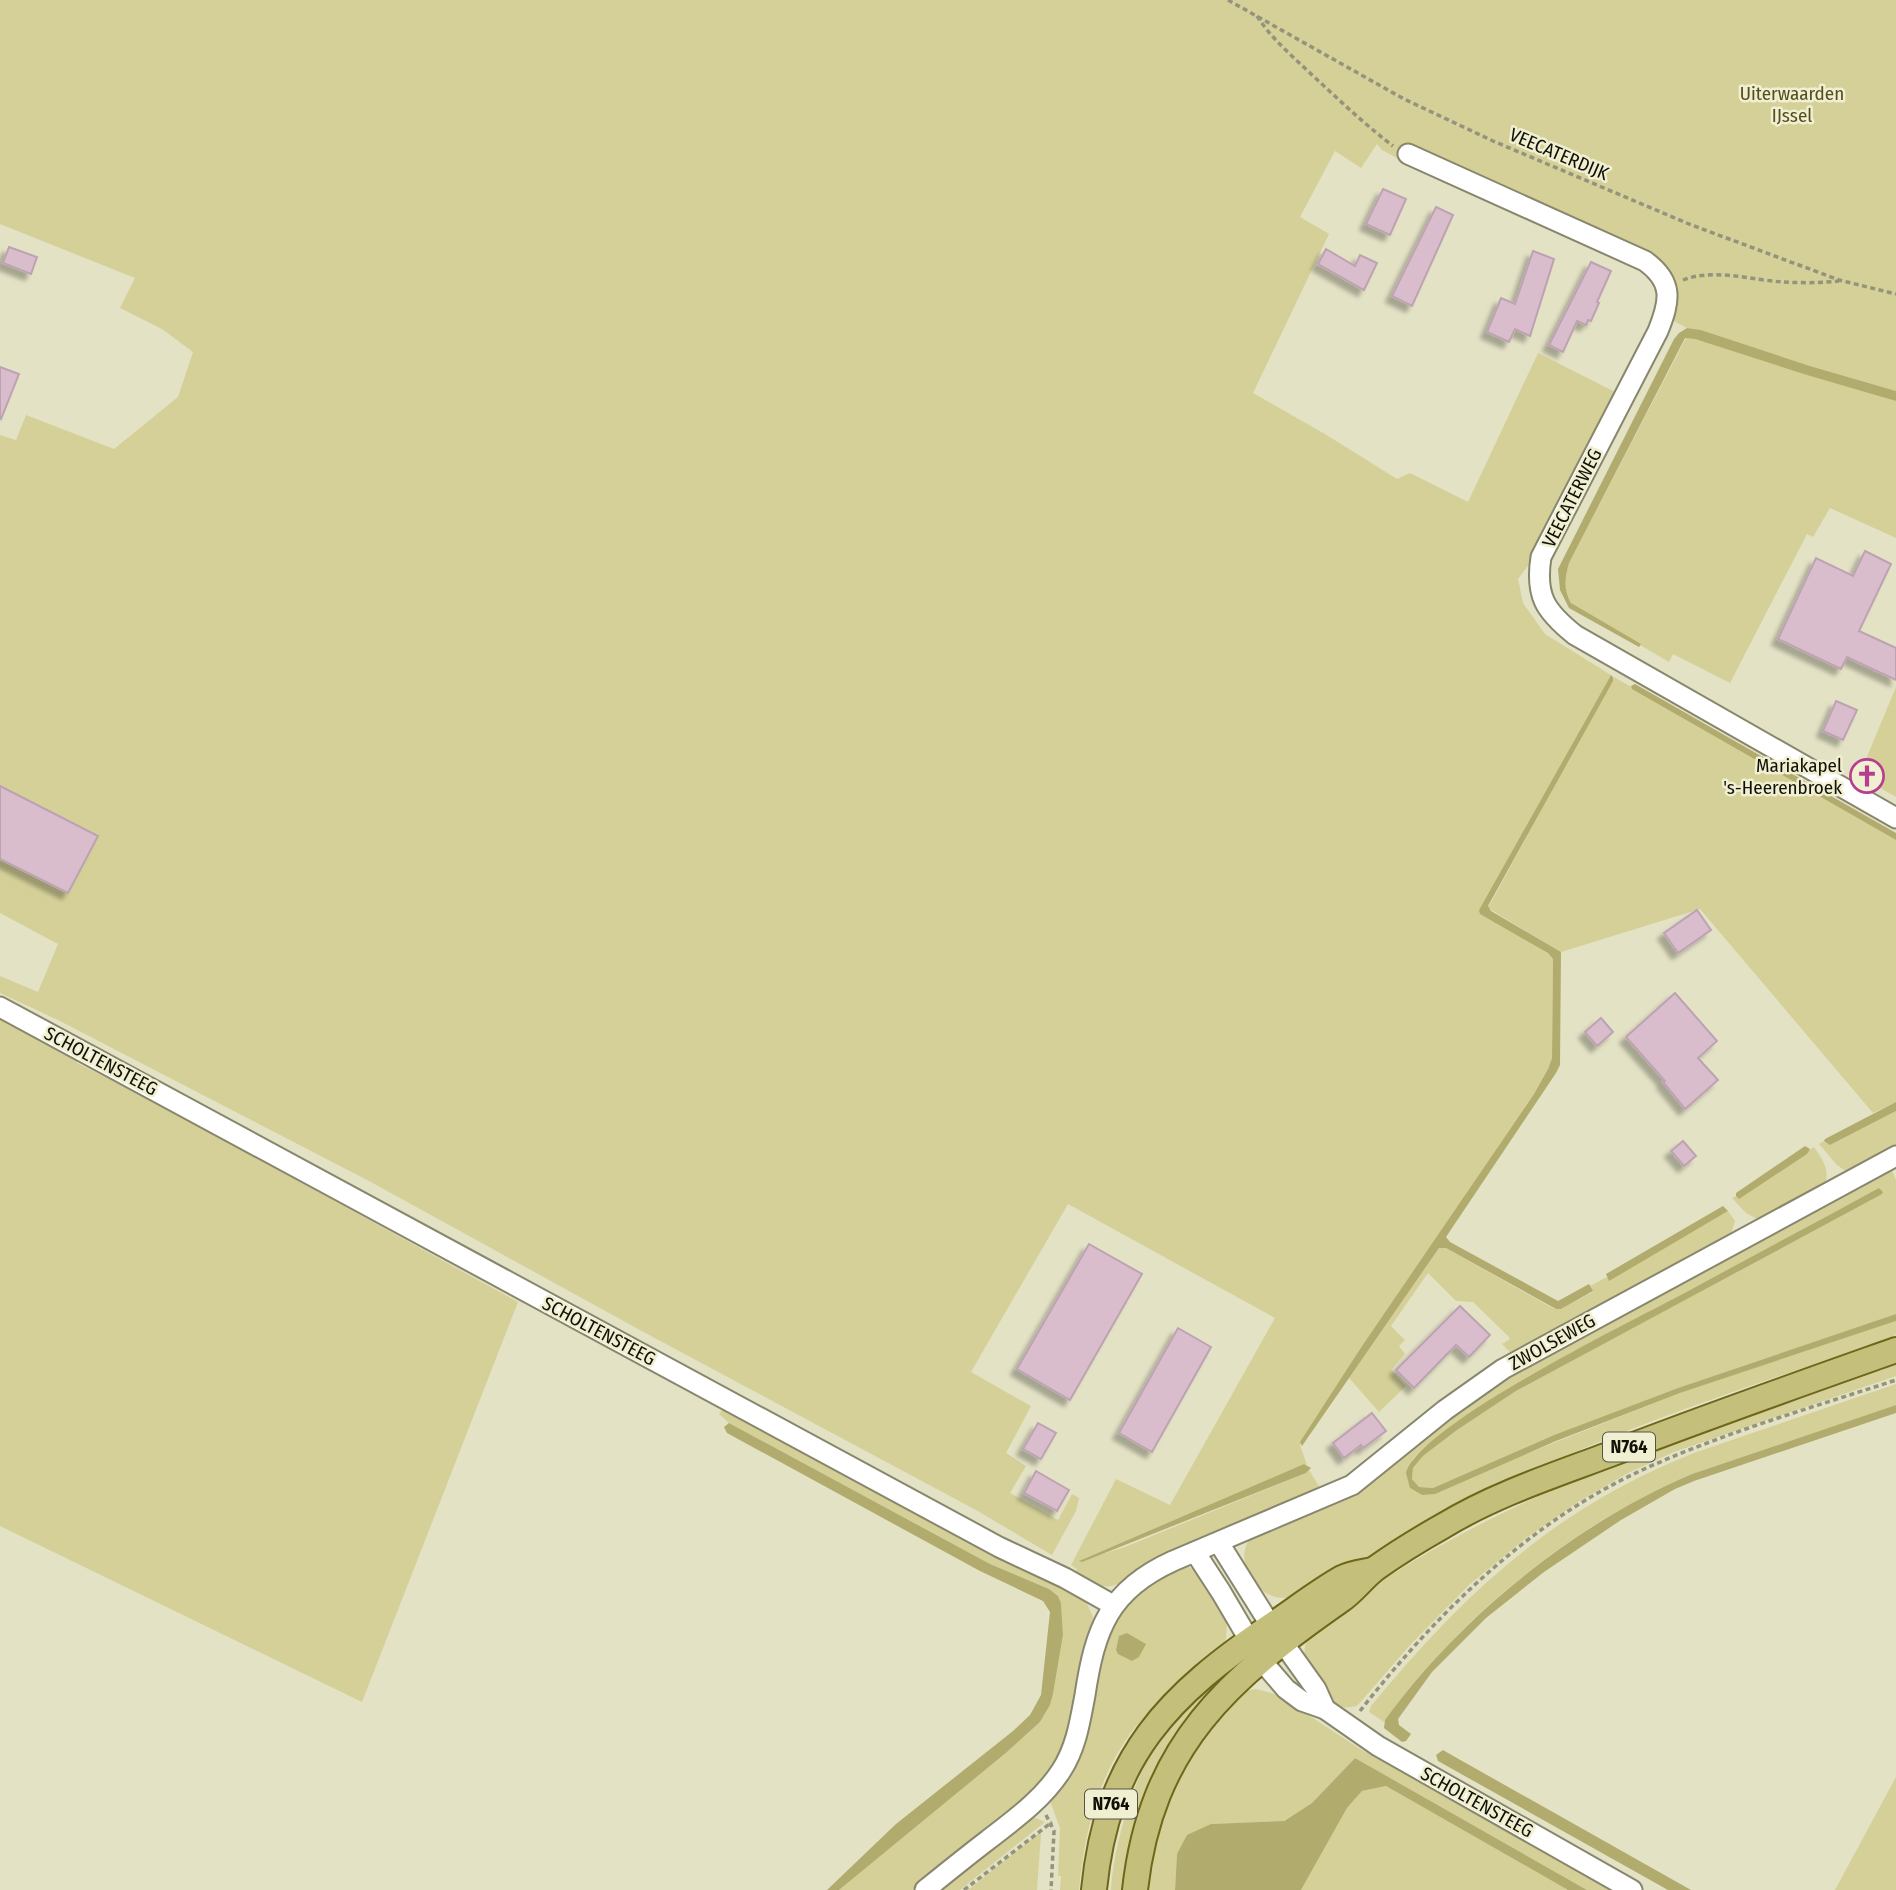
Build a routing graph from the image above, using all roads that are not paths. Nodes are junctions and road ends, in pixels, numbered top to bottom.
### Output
1 (1408, 154) road end
2 (1896, 818) edge
3 (0, 1007) edge
4 (1896, 1156) edge
5 (1896, 1350) edge
6 (1219, 1543) junction
7 (1195, 1552) junction
8 (1113, 1605) junction
9 (1277, 1634) junction
10 (1255, 1650) junction
11 (1325, 1709) junction
12 (925, 1890) edge
13 (1094, 1890) edge
14 (1135, 1890) edge
15 (1632, 1890) edge

1 - 2 street, VEECATERWEG
3 - 8 street, SCHOLTENSTEEG
4 - 6 street, ZWOLSEWEG
5 - 9 main road, N764
6 - 7 street
6 - 9 street, SCHOLTENSTEEG
7 - 8 street
7 - 10 street, SCHOLTENSTEEG
8 - 12 street
9 - 10 main road, N764
9 - 11 street, SCHOLTENSTEEG
10 - 11 street, SCHOLTENSTEEG
10 - 13 main road, N764
10 - 14 main road, N764
11 - 15 street, SCHOLTENSTEEG

